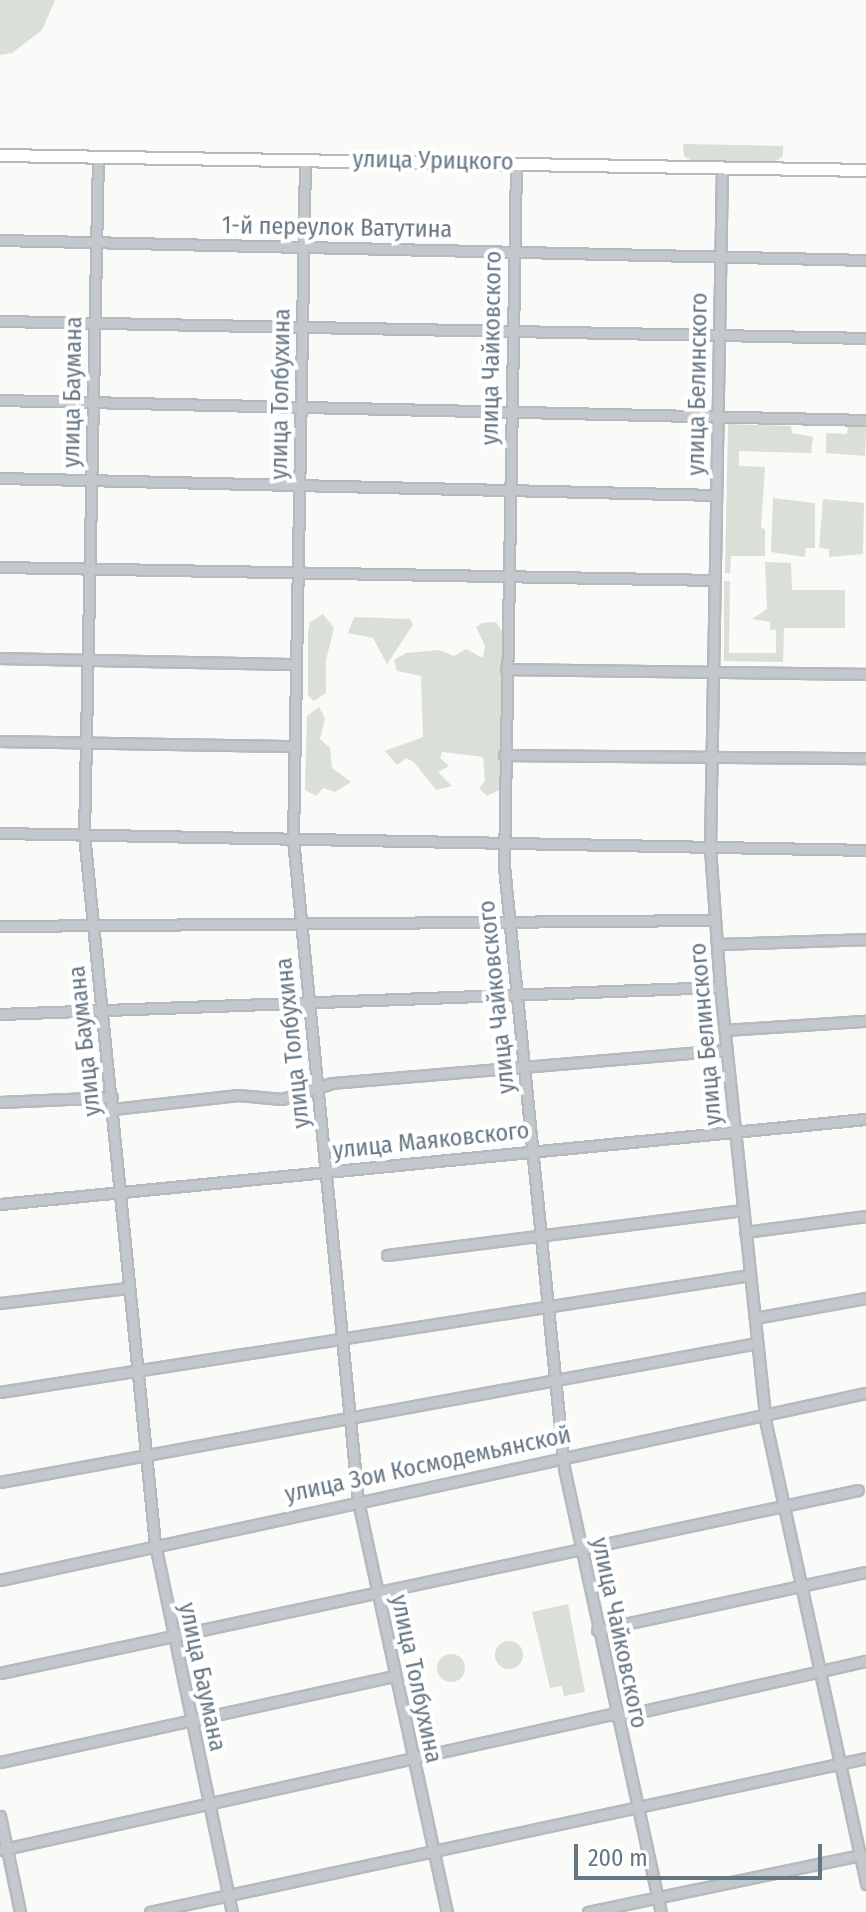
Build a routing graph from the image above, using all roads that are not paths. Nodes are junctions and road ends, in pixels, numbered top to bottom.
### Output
1 (0, 155) edge
2 (98, 156) junction
3 (305, 160) junction
4 (516, 163) junction
5 (722, 167) junction
6 (866, 170) edge
7 (0, 240) edge
8 (96, 243) junction
9 (304, 247) junction
10 (515, 252) junction
11 (720, 256) junction
12 (866, 260) edge
13 (0, 321) edge
14 (94, 323) junction
15 (303, 328) junction
16 (513, 330) junction
17 (719, 334) junction
18 (866, 338) edge
19 (0, 400) edge
20 (93, 401) junction
21 (301, 407) junction
22 (511, 410) junction
23 (717, 416) junction
24 (866, 420) edge
25 (0, 478) edge
26 (91, 480) junction
27 (299, 485) junction
28 (509, 490) junction
29 (716, 495) junction
30 (0, 567) edge
31 (89, 569) junction
32 (297, 574) junction
33 (508, 577) junction
34 (714, 580) junction
35 (0, 658) edge
36 (87, 660) junction
37 (296, 664) junction
38 (506, 669) junction
39 (712, 672) junction
40 (866, 674) edge
41 (0, 741) edge
42 (85, 743) junction
43 (295, 746) junction
44 (504, 755) junction
45 (710, 755) junction
46 (866, 758) edge
47 (0, 833) edge
48 (84, 834) junction
49 (293, 839) junction
50 (503, 844) junction
51 (710, 848) junction
52 (866, 850) edge
53 (715, 920) junction
54 (509, 922) junction
55 (301, 923) junction
56 (93, 924) junction
57 (0, 926) edge
58 (866, 939) edge
59 (717, 944) junction
60 (720, 987) junction
61 (516, 996) junction
62 (309, 1003) junction
63 (101, 1009) junction
64 (0, 1014) edge
65 (866, 1021) edge
66 (725, 1030) junction
67 (727, 1050) junction
68 (523, 1066) junction
69 (317, 1086) junction
70 (112, 1097) junction
71 (0, 1102) edge
72 (113, 1109) junction
73 (866, 1119) edge
74 (735, 1132) junction
75 (533, 1151) junction
76 (326, 1172) junction
77 (118, 1193) junction
78 (0, 1204) edge
79 (743, 1210) junction
80 (866, 1216) edge
81 (745, 1232) junction
82 (541, 1234) junction
83 (387, 1255) dead end
84 (750, 1275) junction
85 (127, 1288) junction
86 (866, 1298) edge
87 (0, 1303) edge
88 (550, 1307) junction
89 (755, 1318) junction
90 (341, 1340) junction
91 (757, 1343) junction
92 (135, 1371) junction
93 (557, 1377) junction
94 (0, 1392) edge
95 (866, 1393) edge
96 (764, 1414) junction
97 (349, 1417) junction
98 (144, 1455) junction
99 (563, 1456) junction
100 (0, 1482) edge
101 (858, 1490) dead end
102 (358, 1501) junction
103 (782, 1505) junction
104 (155, 1544) junction
105 (580, 1549) junction
106 (866, 1572) edge
107 (0, 1580) edge
108 (799, 1587) junction
109 (378, 1594) junction
110 (597, 1630) junction
111 (172, 1637) junction
112 (866, 1661) edge
113 (820, 1672) junction
114 (0, 1673) edge
115 (395, 1676) junction
116 (616, 1715) junction
117 (189, 1720) junction
118 (412, 1756) junction
119 (866, 1758) edge
120 (0, 1762) edge
121 (839, 1762) junction
122 (208, 1804) junction
123 (637, 1806) junction
124 (0, 1816) edge
125 (4, 1849) edge
126 (432, 1850) junction
127 (861, 1855) junction
128 (866, 1884) edge
129 (228, 1896) junction
130 (658, 1897) junction
131 (20, 1912) edge
132 (150, 1912) edge
133 (232, 1912) edge
134 (447, 1912) edge
135 (588, 1912) edge
136 (661, 1912) edge

1 - 2 main road, улица Урицкого
2 - 3 main road, улица Урицкого
2 - 8 street, улица Баумана
3 - 4 main road, улица Урицкого
3 - 9 street, улица Толбухина
4 - 5 main road, улица Урицкого
4 - 10 street, улица Чайковского
5 - 6 main road, улица Урицкого
5 - 11 street, улица Белинского
7 - 8 street, 1-й переулок Ватутина
8 - 9 street, 1-й переулок Ватутина
8 - 14 street, улица Баумана
9 - 10 street, 1-й переулок Ватутина
9 - 15 street, улица Толбухина
10 - 11 street, 1-й переулок Ватутина
10 - 16 street, улица Чайковского
11 - 12 street, 1-й переулок Ватутина
11 - 17 street, улица Белинского
13 - 14 street
14 - 15 street
14 - 20 street, улица Баумана
15 - 16 street
15 - 21 street, улица Толбухина
16 - 17 street
16 - 22 street, улица Чайковского
17 - 18 street
17 - 23 street, улица Белинского
19 - 20 street
20 - 21 street
20 - 26 street, улица Баумана
21 - 22 street
21 - 27 street, улица Толбухина
22 - 23 street
22 - 28 street, улица Чайковского
23 - 24 street
23 - 29 street, улица Белинского
25 - 26 street
26 - 27 street
26 - 31 street, улица Баумана
27 - 28 street
27 - 32 street, улица Толбухина
28 - 29 street
28 - 33 street, улица Чайковского
29 - 34 street, улица Белинского
30 - 31 street
31 - 32 street
31 - 36 street, улица Баумана
32 - 33 street
32 - 37 street, улица Толбухина
33 - 34 street
33 - 38 street, улица Чайковского
34 - 39 street, улица Белинского
35 - 36 street
36 - 37 street
36 - 42 street, улица Баумана
37 - 43 street, улица Толбухина
38 - 39 street
38 - 44 street, улица Чайковского
39 - 40 street
39 - 45 street, улица Белинского
41 - 42 street
42 - 43 street
42 - 48 street, улица Баумана
43 - 49 street, улица Толбухина
44 - 45 street
44 - 50 street, улица Чайковского
45 - 46 street
45 - 51 street, улица Белинского
47 - 48 street
48 - 49 street
48 - 56 street, улица Баумана
49 - 50 street
49 - 55 street, улица Толбухина
50 - 51 street
50 - 54 street, улица Чайковского
51 - 52 street
51 - 53 street, улица Белинского
53 - 54 street
53 - 59 street, улица Белинского
54 - 55 street
54 - 61 street, улица Чайковского
55 - 56 street
55 - 62 street, улица Толбухина
56 - 57 street
56 - 63 street, улица Баумана
58 - 59 street
59 - 60 street, улица Белинского
60 - 61 street
60 - 66 street, улица Белинского
61 - 62 street
61 - 68 street, улица Чайковского
62 - 63 street
62 - 69 street, улица Толбухина
63 - 64 street
63 - 70 street, улица Баумана
65 - 66 street
66 - 67 street, улица Белинского
67 - 68 street
67 - 74 street, улица Белинского
68 - 69 street
68 - 75 street, улица Чайковского
69 - 72 street
69 - 76 street, улица Толбухина
70 - 71 street
70 - 72 street, улица Баумана
72 - 77 street, улица Баумана
73 - 74 street, улица Маяковского
74 - 75 street, улица Маяковского
74 - 79 street, улица Белинского
75 - 76 street, улица Маяковского
75 - 82 street, улица Чайковского
76 - 77 street, улица Маяковского
76 - 90 street, улица Толбухина
77 - 78 street, улица Маяковского
77 - 85 street, улица Баумана
79 - 81 street, улица Белинского
79 - 82 street
80 - 81 street
81 - 84 street, улица Белинского
82 - 83 street
82 - 88 street, улица Чайковского
84 - 88 street
84 - 89 street, улица Белинского
85 - 87 street
85 - 92 street, улица Баумана
86 - 89 street
88 - 90 street
88 - 93 street, улица Чайковского
89 - 91 street, улица Белинского
90 - 92 street
90 - 97 street, улица Толбухина
91 - 93 street
91 - 96 street, улица Белинского
92 - 94 street
92 - 98 street, улица Баумана
93 - 97 street
93 - 99 street, улица Чайковского
95 - 96 street, улица Зои Космодемьянской
96 - 99 street, улица Зои Космодемьянской
96 - 103 street, улица Белинского
97 - 98 street
97 - 102 street, улица Толбухина
98 - 100 street
98 - 104 street, улица Баумана
99 - 102 street, улица Зои Космодемьянской
99 - 105 street, улица Чайковского
101 - 103 street
102 - 104 street, улица Зои Космодемьянской
102 - 109 street, улица Толбухина
103 - 105 street
103 - 108 street, улица Белинского
104 - 107 street, улица Зои Космодемьянской
104 - 111 street, улица Баумана
105 - 109 street
105 - 110 street, улица Чайковского
106 - 108 street
108 - 110 street
108 - 113 street, улица Белинского
109 - 111 street
109 - 115 street, улица Толбухина
110 - 116 street, улица Чайковского
111 - 114 street
111 - 117 street, улица Баумана
112 - 113 street
113 - 116 street
113 - 121 street, улица Белинского
115 - 117 street
115 - 118 street, улица Толбухина
116 - 118 street
116 - 123 street, улица Чайковского
117 - 120 street
117 - 122 street, улица Баумана
118 - 122 street
118 - 126 street, улица Толбухина
119 - 121 street
121 - 123 street
121 - 127 street, улица Белинского
122 - 125 street
122 - 129 street, улица Баумана
123 - 126 street
123 - 130 street, улица Чайковского
124 - 125 street
125 - 131 street
126 - 129 street
126 - 134 street, улица Толбухина
127 - 128 street, улица Белинского
127 - 130 street
129 - 132 street
129 - 133 street, улица Баумана
130 - 135 street
130 - 136 street, улица Чайковского

